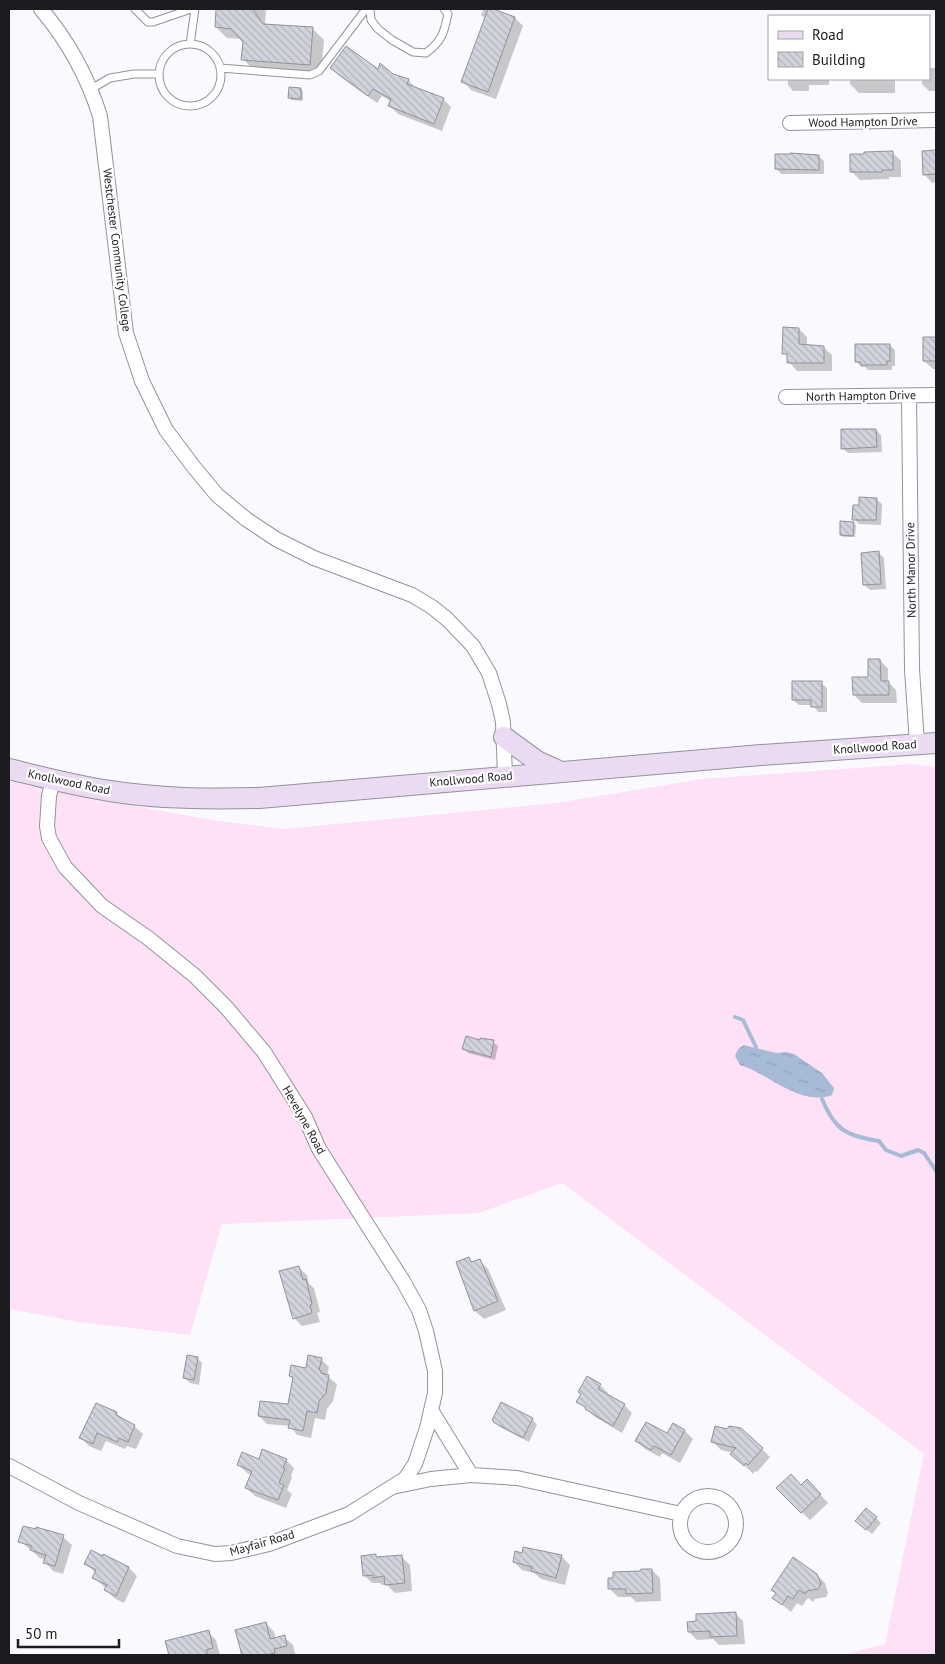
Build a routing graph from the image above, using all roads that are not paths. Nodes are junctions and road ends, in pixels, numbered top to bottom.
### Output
1 (41, 9) edge
2 (135, 9) edge
3 (191, 9) edge
4 (195, 9) edge
5 (368, 9) edge
6 (444, 9) edge
7 (190, 44) junction
8 (220, 68) junction
9 (159, 74) junction
10 (92, 89) junction
11 (936, 120) edge
12 (790, 123) dead end
13 (936, 395) edge
14 (909, 396) junction
15 (786, 397) dead end
16 (504, 737) junction
17 (927, 744) edge
18 (9, 768) edge
19 (561, 772) junction
20 (504, 776) junction
21 (53, 780) junction
22 (432, 1410) junction
23 (9, 1466) edge
24 (470, 1475) junction
25 (392, 1487) junction
26 (681, 1514) junction

1 - 10 street, Westchester Community College
2 - 3 lane
4 - 7 lane
5 - 6 lane
5 - 8 lane
7 - 8 lane
7 - 9 lane
8 - 9 lane
9 - 10 lane
10 - 16 street, Westchester Community College
11 - 12 street, Wood Hampton Drive
13 - 14 street, North Hampton Drive
14 - 15 street, North Hampton Drive
14 - 17 street, North Manor Drive
16 - 19 main road
16 - 20 street, Westchester Community College
17 - 19 main road, Knollwood Road
18 - 21 main road, Knollwood Road
19 - 20 main road, Knollwood Road
20 - 21 main road, Knollwood Road
21 - 22 street, Hevelyne Road
22 - 24 street
22 - 25 street, Hevelyne Road
23 - 25 street, Mayfair Road
24 - 25 street, Mayfair Road
24 - 26 street, Mayfair Road
26 - 26 street

